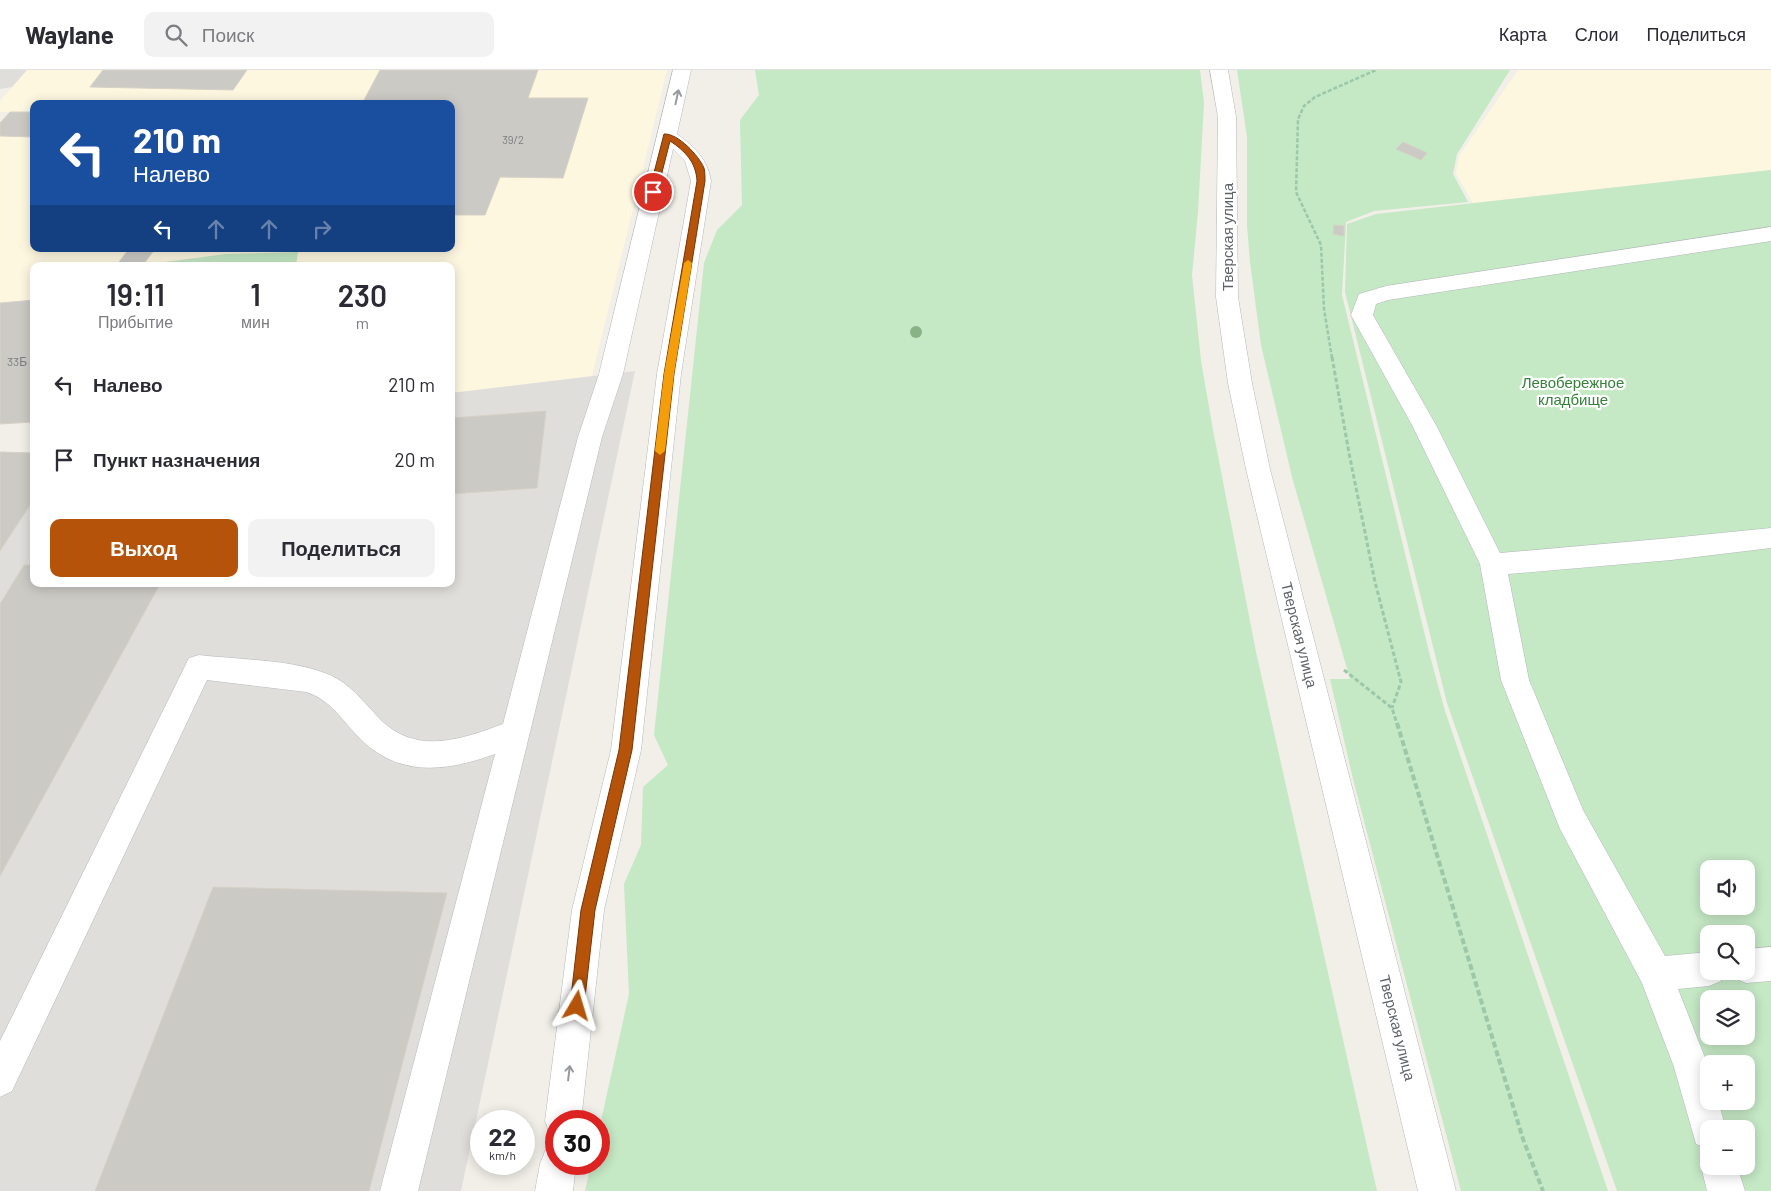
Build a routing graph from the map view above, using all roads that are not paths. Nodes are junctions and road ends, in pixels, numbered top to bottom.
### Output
1 (682, 70) edge
2 (1219, 70) edge
3 (667, 136) junction
4 (1771, 234) edge
5 (1771, 538) edge
6 (1493, 564) junction
7 (515, 733) junction
8 (1771, 964) edge
9 (1755, 965) edge
10 (1700, 970) edge
11 (1656, 974) junction
12 (0, 1079) edge
13 (564, 1110) edge
14 (1706, 1120) edge
15 (556, 1175) edge
16 (1722, 1175) edge
17 (399, 1191) edge
18 (554, 1191) edge
19 (1437, 1191) edge
20 (1726, 1191) edge

3 -> 1 street
2 - 19 street, Тверская улица
3 - 7 street
13 -> 3 street
4 - 6 street
5 - 6 street
6 - 11 street
7 - 12 street
7 - 17 street
8 - 9 street
10 - 11 street
11 - 14 street
15 - 18 street
16 - 20 street

